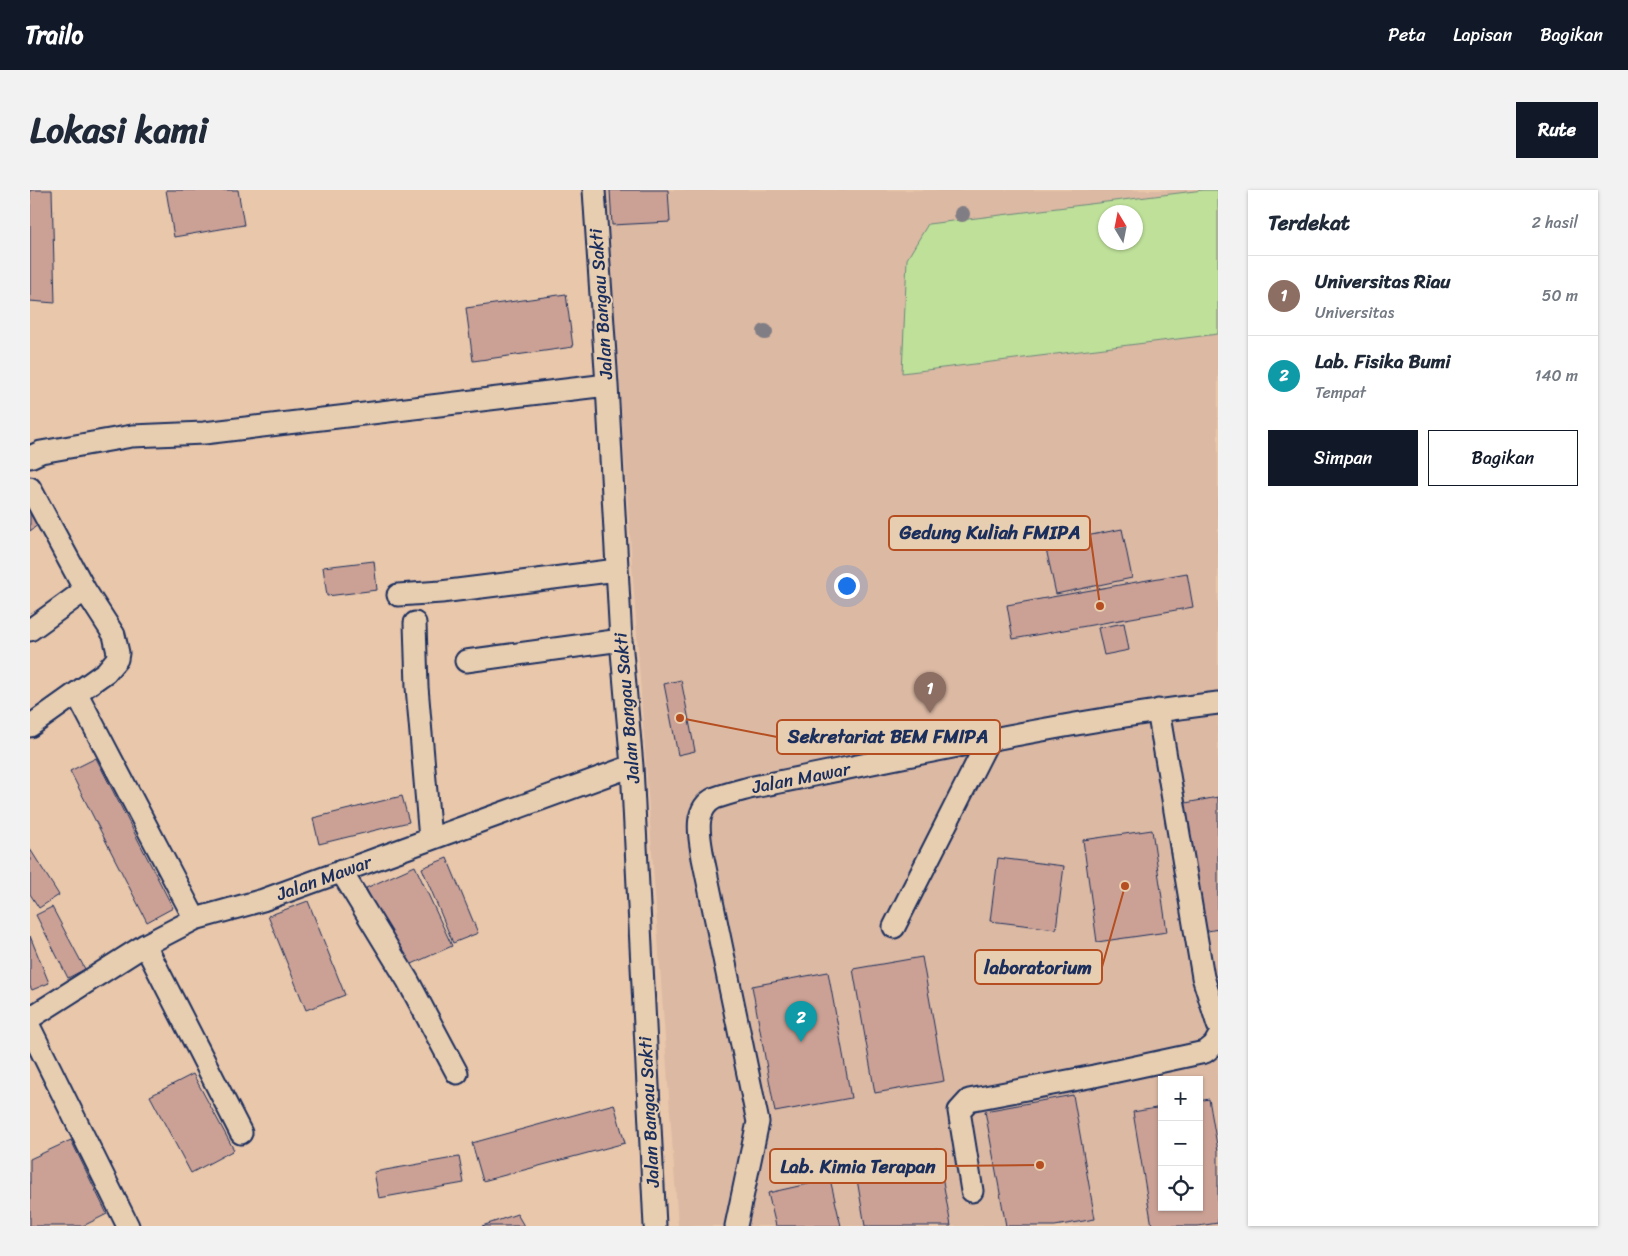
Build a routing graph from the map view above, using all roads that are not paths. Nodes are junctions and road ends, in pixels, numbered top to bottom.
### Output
1 (594, 190) edge
2 (607, 384) junction
3 (30, 457) edge
4 (30, 488) edge
5 (617, 570) junction
6 (85, 590) junction
7 (398, 596) dead end
8 (415, 623) dead end
9 (30, 630) edge
10 (621, 640) junction
11 (466, 661) dead end
12 (77, 694) junction
13 (1218, 703) edge
14 (1158, 710) junction
15 (30, 726) edge
16 (988, 741) junction
17 (632, 766) junction
18 (430, 839) junction
19 (341, 871) junction
20 (195, 919) junction
21 (894, 927) dead end
22 (145, 945) junction
23 (30, 1018) edge
24 (1218, 1025) edge
25 (30, 1028) edge
26 (1218, 1038) edge
27 (457, 1073) dead end
28 (240, 1133) dead end
29 (972, 1190) dead end
30 (128, 1226) edge
31 (655, 1226) edge
32 (736, 1226) edge

1 - 2 street, Jalan Bangau Sakti
2 - 3 street
2 - 5 street, Jalan Bangau Sakti
4 - 6 street
5 - 7 street
5 - 10 street, Jalan Bangau Sakti
6 - 9 street
6 - 12 street
8 - 18 street
10 - 11 street
10 - 17 street, Jalan Bangau Sakti
12 - 15 street
12 - 20 street
13 - 14 street, Jalan Mawar
14 - 16 street, Jalan Mawar
14 - 24 street
16 - 21 street
16 - 32 street, Jalan Mawar
17 - 18 street, Jalan Mawar
17 - 31 street, Jalan Bangau Sakti
18 - 19 street, Jalan Mawar
19 - 20 street, Jalan Mawar
19 - 27 street
20 - 22 street, Jalan Mawar
22 - 23 street, Jalan Mawar
22 - 28 street
25 - 30 street
26 - 29 street

